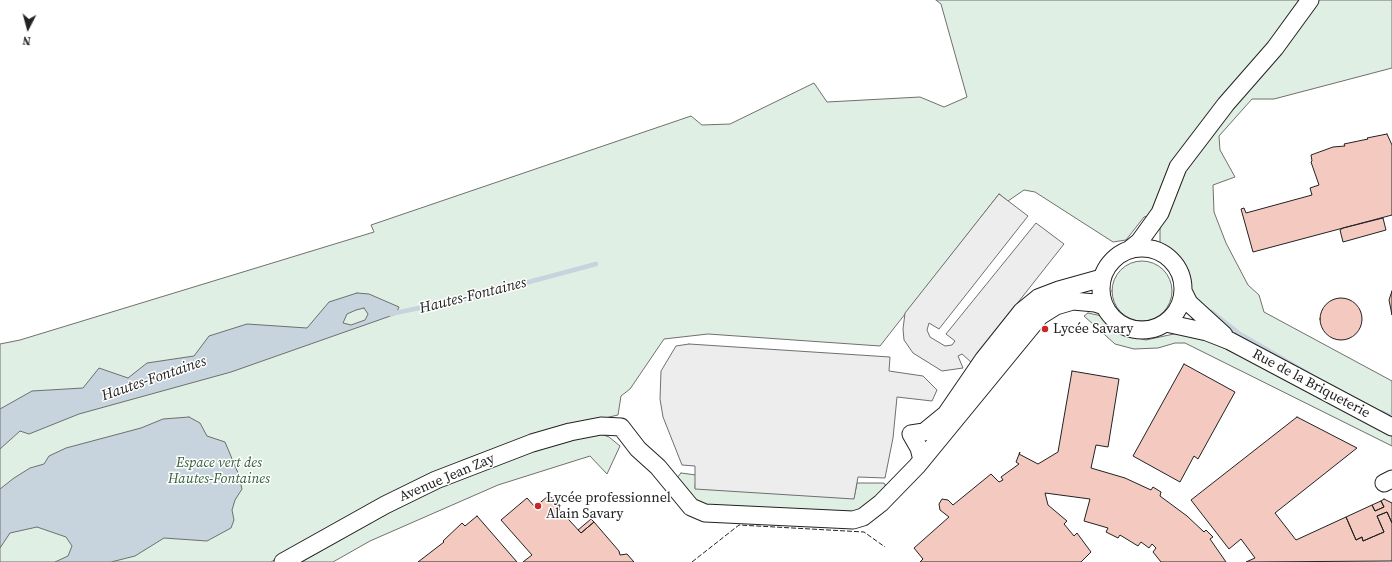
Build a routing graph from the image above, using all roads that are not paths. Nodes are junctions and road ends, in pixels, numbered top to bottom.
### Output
1 (1310, 0) edge
2 (1160, 213) junction
3 (1129, 250) junction
4 (1163, 254) junction
5 (1102, 278) junction
6 (1183, 291) junction
7 (1104, 306) junction
8 (1166, 323) junction
9 (1230, 341) junction
10 (1392, 427) edge
11 (922, 460) junction
12 (283, 562) edge

1 - 2 street
2 - 3 street
2 - 4 street
3 - 4 street
3 - 5 street
4 - 6 street
5 - 7 street
5 - 11 street
6 - 8 street
6 - 9 street, Rue de la Briqueterie
7 - 8 street
7 - 11 street
8 - 9 street, Rue de la Briqueterie
9 - 10 street, Rue de la Briqueterie
11 - 12 street, Avenue Jean Zay

